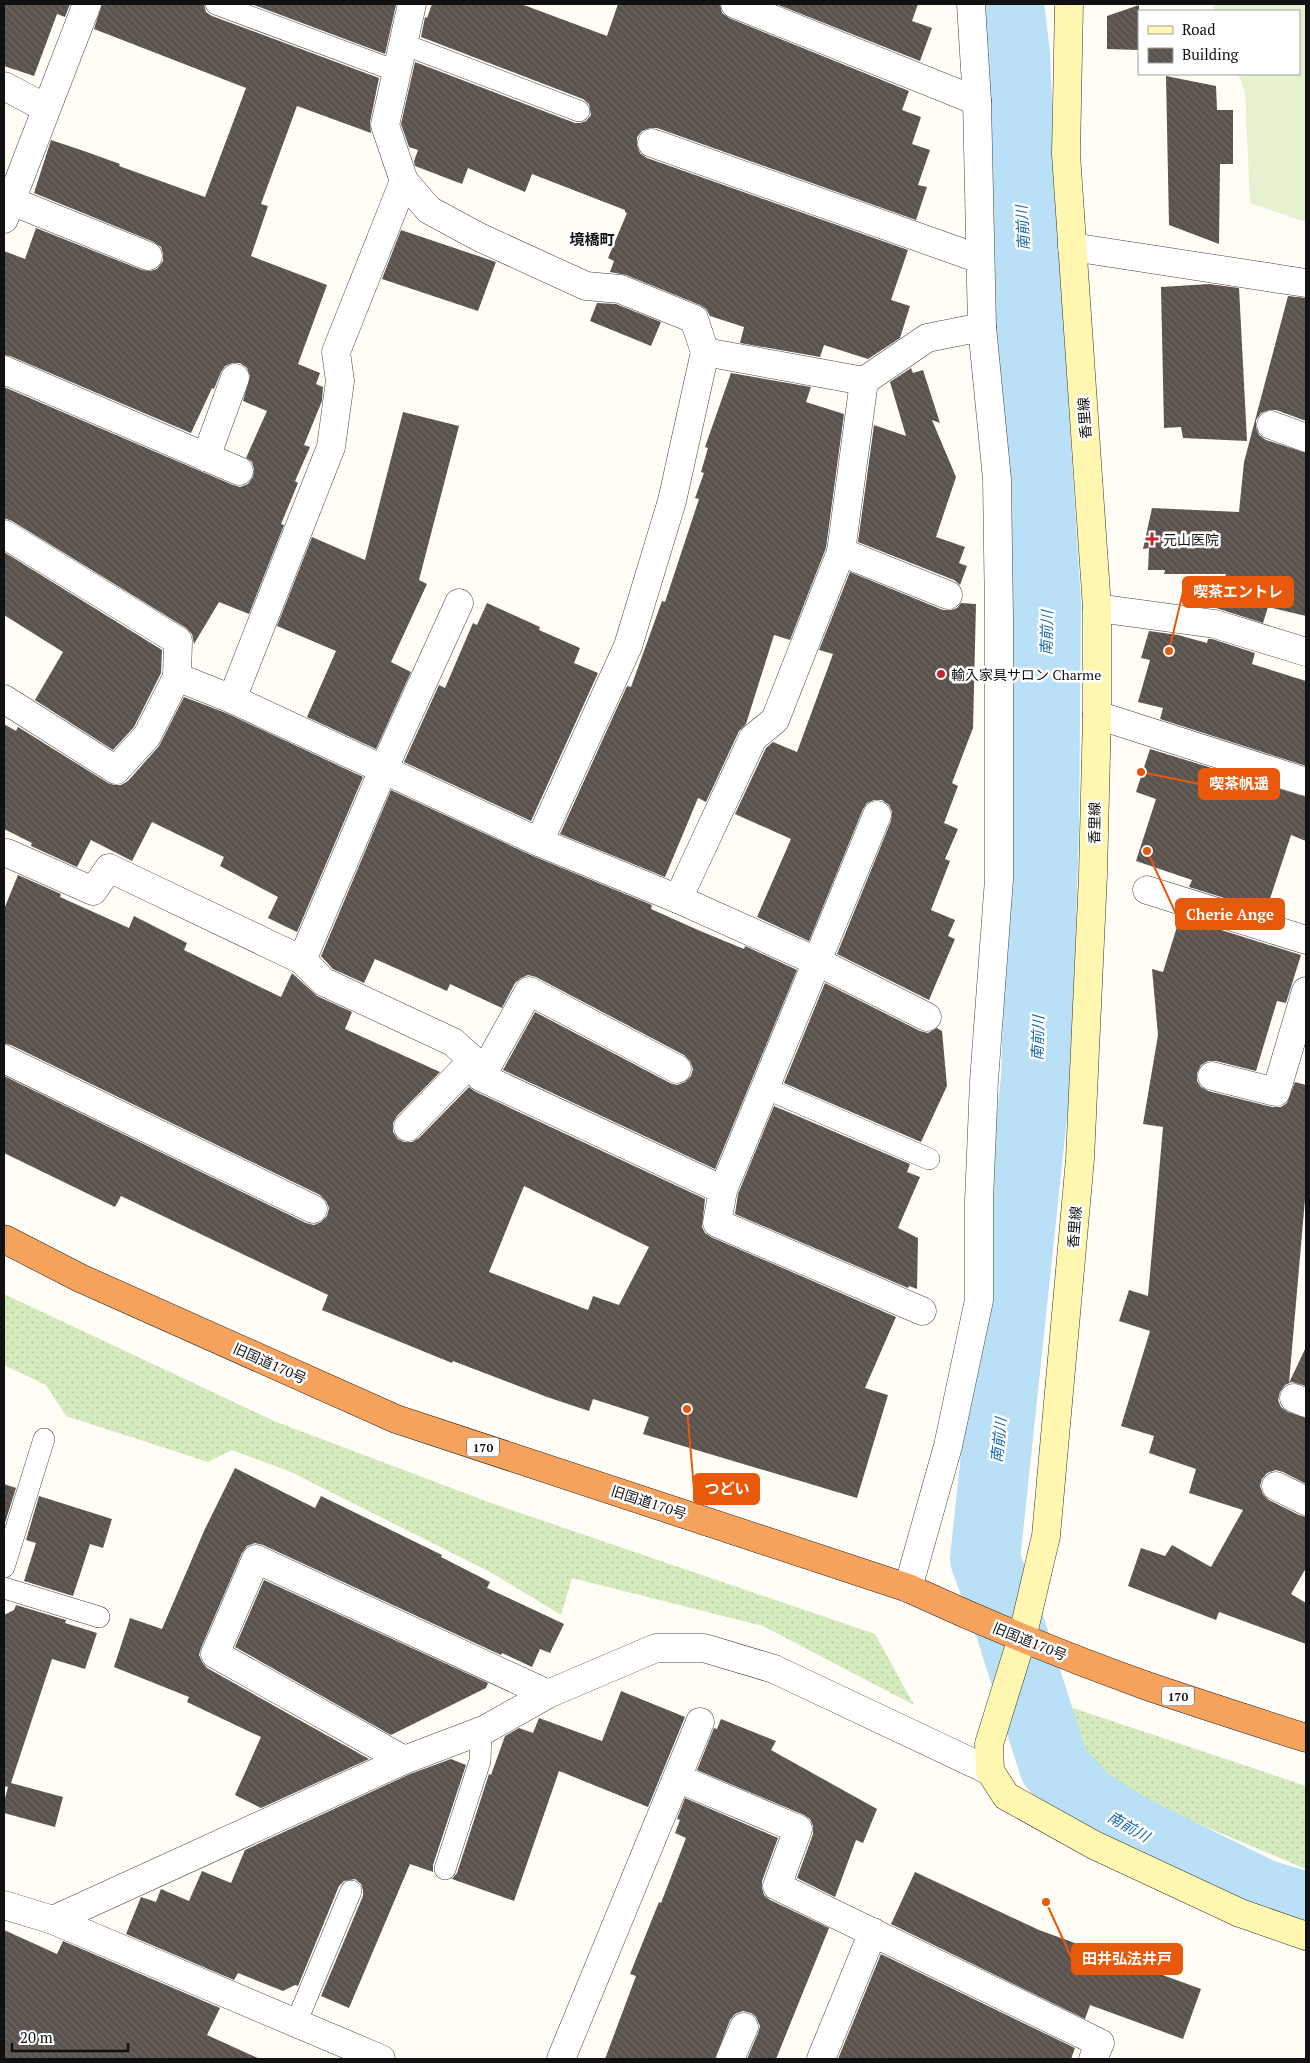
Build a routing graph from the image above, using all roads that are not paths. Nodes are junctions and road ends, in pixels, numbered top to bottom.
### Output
1 (86, 4) edge
2 (216, 4) edge
3 (412, 4) edge
4 (735, 4) edge
5 (971, 4) edge
6 (1069, 4) edge
7 (402, 44) junction
8 (396, 71) junction
9 (4, 86) edge
10 (977, 101) junction
11 (46, 108) junction
12 (579, 111) dead end
13 (652, 143) dead end
14 (404, 181) junction
15 (7, 210) edge
16 (1072, 247) junction
17 (148, 256) dead end
18 (980, 259) junction
19 (1306, 283) edge
20 (982, 327) junction
21 (705, 352) junction
22 (4, 370) edge
23 (235, 378) dead end
24 (864, 381) junction
25 (1271, 425) dead end
26 (1306, 438) edge
27 (206, 457) junction
28 (239, 471) dead end
29 (4, 534) edge
30 (841, 552) junction
31 (948, 595) dead end
32 (459, 604) dead end
33 (1097, 608) junction
34 (1306, 652) edge
35 (177, 676) junction
36 (4, 699) edge
37 (232, 699) junction
38 (1097, 715) junction
39 (383, 770) junction
40 (1306, 782) edge
41 (877, 816) dead end
42 (539, 842) junction
43 (5, 855) edge
44 (1147, 890) dead end
45 (678, 899) junction
46 (1306, 940) edge
47 (302, 960) junction
48 (818, 962) junction
49 (1306, 991) edge
50 (927, 1017) dead end
51 (4, 1059) edge
52 (477, 1069) junction
53 (676, 1069) dead end
54 (1212, 1076) dead end
55 (765, 1088) junction
56 (408, 1127) dead end
57 (929, 1159) dead end
58 (723, 1190) junction
59 (314, 1209) dead end
60 (4, 1239) edge
61 (922, 1311) dead end
62 (44, 1439) dead end
63 (1276, 1486) dead end
64 (1306, 1501) edge
65 (4, 1567) edge
66 (4, 1588) edge
67 (908, 1588) junction
68 (99, 1617) dead end
69 (1022, 1638) junction
70 (548, 1694) junction
71 (700, 1722) dead end
72 (481, 1731) junction
73 (1306, 1738) edge
74 (404, 1760) junction
75 (990, 1771) junction
76 (677, 1778) junction
77 (445, 1869) dead end
78 (351, 1891) dead end
79 (4, 1905) edge
80 (53, 1920) junction
81 (872, 1932) junction
82 (1306, 1936) edge
83 (296, 2023) junction
84 (744, 2027) dead end
85 (381, 2059) edge
86 (561, 2059) edge
87 (730, 2059) edge
88 (821, 2059) edge
89 (1093, 2059) edge

1 - 11 street
2 - 8 lane
3 - 7 street
4 - 10 street
5 - 10 street
6 - 16 street, 香里線
7 - 8 street
7 - 12 lane
8 - 14 street
9 - 11 street
10 - 18 street
11 - 15 street
13 - 18 street
14 - 21 street
14 - 37 street
15 - 17 street
16 - 19 street
16 - 33 street, 香里線
18 - 20 street
20 - 24 street
20 - 67 street
21 - 24 street
21 - 42 street
22 - 27 street
23 - 27 street
24 - 30 street
25 - 26 street
27 - 28 street
29 - 35 street
30 - 31 street
30 - 45 street
32 - 39 street
33 - 34 street
33 - 38 street, 香里線
35 - 36 street
35 - 37 street
37 - 39 street
38 - 40 street
38 - 69 street, 香里線
39 - 42 street
39 - 47 street
41 - 48 street
42 - 45 street
43 - 47 street
44 - 46 street
45 - 48 street
47 - 52 street
48 - 50 street
48 - 55 street
49 - 54 street
51 - 59 street
52 - 53 street
52 - 56 street
52 - 58 street
55 - 57 lane
55 - 58 street
58 - 61 street
60 - 67 highway, 旧国道170号 / 170
62 - 65 lane
63 - 64 street
66 - 68 lane
67 - 69 highway, 旧国道170号 / 170
69 - 73 highway, 旧国道170号 / 170
69 - 75 street, 香里線
70 - 72 street
70 - 74 street
70 - 75 street
71 - 76 street
72 - 74 street
72 - 77 lane
74 - 80 street
75 - 82 street
76 - 81 street
76 - 86 street
78 - 83 lane
79 - 80 street
80 - 83 street
81 - 88 street
81 - 89 street
83 - 85 street
84 - 87 street

